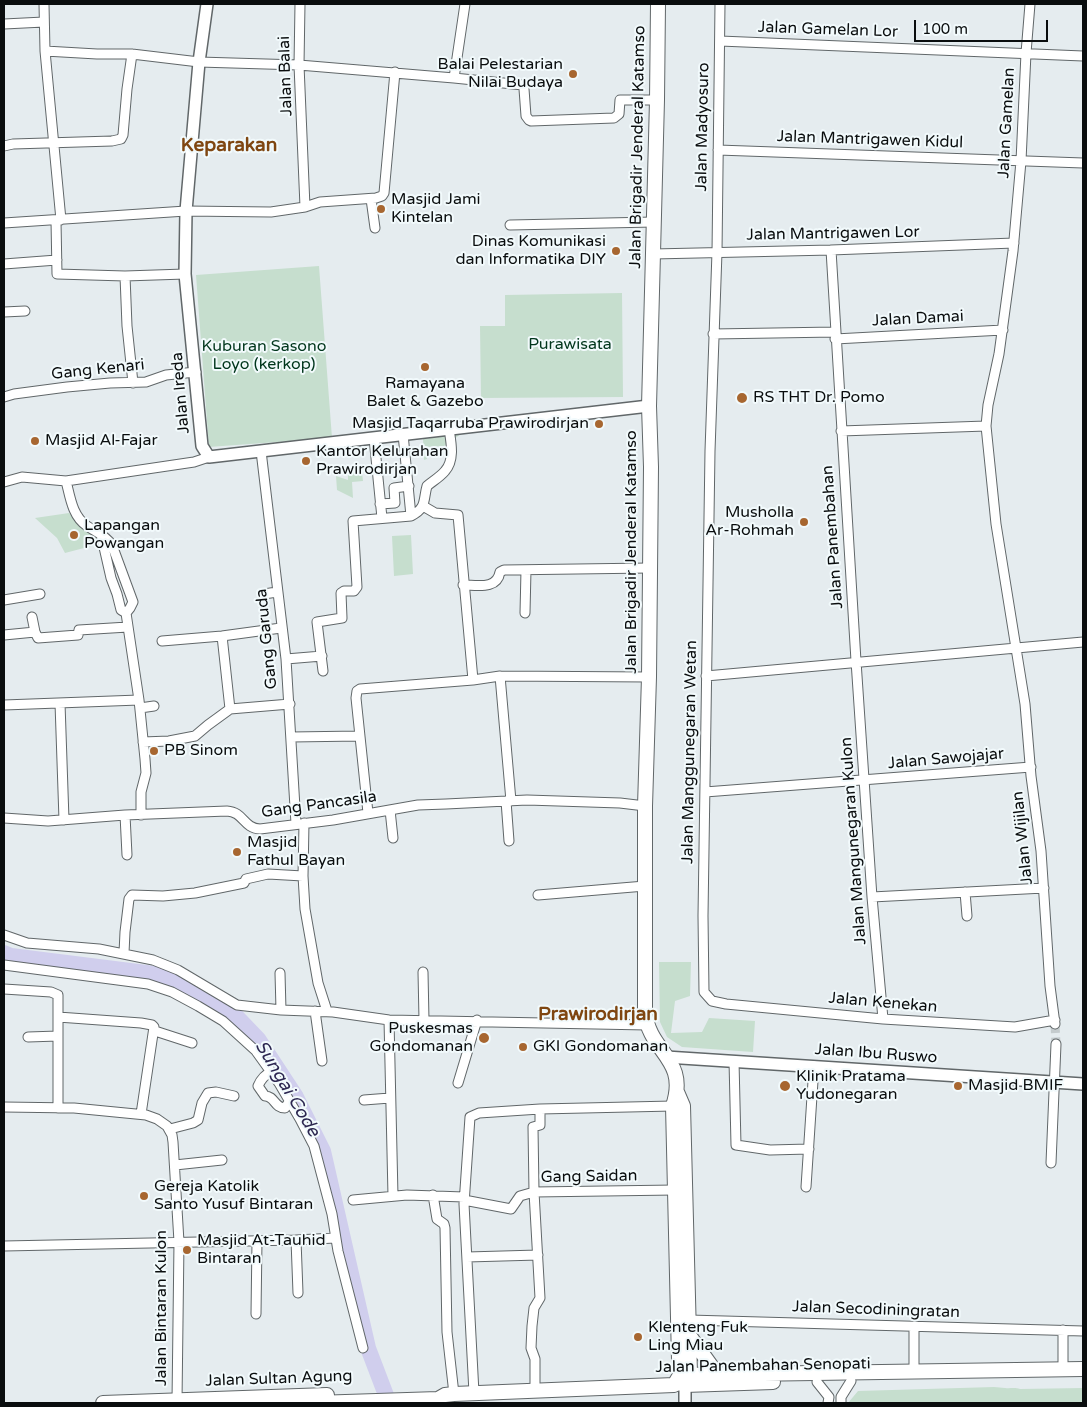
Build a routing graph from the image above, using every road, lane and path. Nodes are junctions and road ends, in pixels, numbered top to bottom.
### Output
1 (44, 4) edge
2 (207, 4) edge
3 (300, 4) edge
4 (465, 4) edge
5 (658, 4) edge
6 (720, 4) edge
7 (1030, 4) edge
8 (44, 22) junction
9 (4, 24) edge
10 (720, 41) junction
11 (45, 51) junction
12 (1026, 53) junction
13 (132, 54) junction
14 (1083, 56) edge
15 (199, 62) junction
16 (299, 65) junction
17 (395, 72) junction
18 (454, 78) junction
19 (657, 100) junction
20 (55, 143) junction
21 (4, 146) edge
22 (718, 150) junction
23 (1021, 161) junction
24 (1083, 163) edge
25 (371, 199) junction
26 (305, 207) junction
27 (186, 212) junction
28 (59, 220) junction
29 (654, 222) junction
30 (4, 223) edge
31 (510, 225) dead end
32 (375, 228) dead end
33 (1014, 243) junction
34 (831, 250) junction
35 (717, 252) junction
36 (653, 254) junction
37 (57, 260) junction
38 (4, 264) edge
39 (185, 274) junction
40 (126, 276) junction
41 (25, 311) dead end
42 (4, 312) edge
43 (1003, 330) junction
44 (714, 334) junction
45 (835, 336) junction
46 (196, 372) junction
47 (133, 383) junction
48 (4, 397) edge
49 (649, 406) junction
50 (986, 426) junction
51 (449, 429) junction
52 (841, 431) junction
53 (404, 434) junction
54 (374, 438) junction
55 (261, 451) junction
56 (209, 457) junction
57 (66, 480) junction
58 (4, 482) edge
59 (408, 486) junction
60 (380, 504) junction
61 (423, 506) junction
62 (411, 516) junction
63 (382, 518) junction
64 (101, 534) junction
65 (649, 568) junction
66 (526, 570) junction
67 (463, 585) junction
68 (277, 592) junction
69 (40, 594) dead end
70 (264, 594) dead end
71 (4, 600) edge
72 (126, 613) junction
73 (524, 613) dead end
74 (32, 617) dead end
75 (128, 627) junction
76 (281, 628) junction
77 (35, 632) junction
78 (4, 635) edge
79 (222, 636) junction
80 (162, 641) dead end
81 (1083, 642) edge
82 (1016, 648) junction
83 (322, 656) junction
84 (286, 659) junction
85 (856, 662) junction
86 (323, 671) dead end
87 (500, 676) junction
88 (706, 676) junction
89 (649, 677) junction
90 (472, 680) junction
91 (60, 703) junction
92 (139, 704) junction
93 (290, 704) junction
94 (4, 705) edge
95 (154, 706) dead end
96 (230, 709) junction
97 (360, 736) junction
98 (291, 737) junction
99 (143, 742) junction
100 (1030, 767) junction
101 (864, 781) junction
102 (705, 792) junction
103 (509, 801) junction
104 (645, 806) junction
105 (390, 810) junction
106 (368, 813) junction
107 (142, 815) junction
108 (125, 816) junction
109 (4, 818) edge
110 (64, 820) junction
111 (300, 824) junction
112 (393, 838) dead end
113 (509, 841) dead end
114 (127, 855) dead end
115 (303, 876) junction
116 (645, 886) junction
117 (1044, 888) junction
118 (965, 892) junction
119 (538, 895) dead end
120 (872, 897) junction
121 (967, 916) dead end
122 (4, 935) edge
123 (124, 953) junction
124 (4, 965) edge
125 (423, 972) dead end
126 (280, 973) dead end
127 (4, 989) edge
128 (709, 998) joint
129 (281, 1010) junction
130 (315, 1011) junction
131 (327, 1011) junction
132 (58, 1017) junction
133 (883, 1019) junction
134 (389, 1020) junction
135 (424, 1020) junction
136 (477, 1020) junction
137 (1055, 1022) joint
138 (647, 1025) junction
139 (155, 1031) junction
140 (28, 1036) dead end
141 (58, 1036) junction
142 (192, 1043) dead end
143 (1056, 1044) tunnel mouth
144 (666, 1057) junction
145 (322, 1061) dead end
146 (734, 1061) junction
147 (814, 1066) junction
148 (271, 1072) junction
149 (1054, 1082) junction
150 (458, 1083) dead end
151 (1083, 1084) edge
152 (677, 1092) junction
153 (234, 1096) dead end
154 (390, 1098) junction
155 (364, 1100) dead end
156 (289, 1102) junction
157 (672, 1106) junction
158 (4, 1107) edge
159 (58, 1108) junction
160 (540, 1109) junction
161 (141, 1114) junction
162 (170, 1129) junction
163 (809, 1149) junction
164 (222, 1160) dead end
165 (1051, 1163) dead end
166 (174, 1165) junction
167 (806, 1187) dead end
168 (675, 1190) junction
169 (534, 1192) junction
170 (433, 1195) junction
171 (393, 1196) junction
172 (353, 1200) dead end
173 (464, 1200) junction
174 (335, 1238) junction
175 (296, 1240) junction
176 (257, 1241) junction
177 (179, 1242) junction
178 (4, 1246) edge
179 (538, 1255) junction
180 (467, 1257) junction
181 (298, 1293) dead end
182 (256, 1314) dead end
183 (689, 1320) junction
184 (914, 1326) junction
185 (1063, 1330) junction
186 (1083, 1331) edge
187 (689, 1335) junction
188 (363, 1348) dead end
189 (1062, 1369) junction
190 (1083, 1369) edge
191 (914, 1371) junction
192 (717, 1374) junction
193 (1083, 1377) edge
194 (682, 1380) junction
195 (852, 1381) junction
196 (817, 1382) junction
197 (536, 1391) junction
198 (474, 1393) junction
199 (450, 1394) junction
200 (369, 1397) junction
201 (829, 1400) edge
202 (841, 1400) edge
203 (188, 1401) edge
204 (103, 1403) edge
205 (122, 1403) edge
206 (314, 1403) edge
207 (341, 1403) edge
208 (685, 1403) edge

1 - 8 street
2 - 15 street, Jalan Ireda
3 - 16 street, Jalan Balai
4 - 18 street
5 - 19 main road, Jalan Brigadir Jenderal Katamso
6 - 10 street, Jalan Madyosuro
7 - 12 street, Jalan Gamelan
8 - 9 street
8 - 11 street
10 - 12 street, Jalan Gamelan Lor
10 - 22 street, Jalan Madyosuro
11 - 13 street
11 - 20 street
12 - 14 street, Jalan Gamelan Lor
12 - 23 street, Jalan Gamelan
13 - 15 street
13 - 20 street
15 - 16 street
15 - 27 street, Jalan Ireda
16 - 17 street
16 - 26 street, Jalan Balai
17 - 18 street
17 - 25 street
18 - 19 street
19 - 29 main road, Jalan Brigadir Jenderal Katamso
20 - 21 street
20 - 28 street
22 - 23 street, Jalan Mantrigawen Kidul
22 - 35 street, Jalan Madyosuro
23 - 24 street, Jalan Mantrigawen Kidul
23 - 33 street, Jalan Gamelan
25 - 26 street
25 - 32 street
26 - 27 street
27 - 28 street
27 - 39 street, Jalan Ireda
28 - 30 street
28 - 37 street
29 - 31 street
29 - 36 main road, Jalan Brigadir Jenderal Katamso
33 - 34 street, Jalan Mantrigawen Lor
33 - 43 street, Jalan Gamelan
34 - 35 street, Jalan Mantrigawen Lor
34 - 45 street, Jalan Panembahan
35 - 36 street, Jalan Mantrigawen Lor
35 - 44 street, Jalan Madyosuro
36 - 49 main road, Jalan Brigadir Jenderal Katamso
37 - 38 street
37 - 40 street
39 - 40 street
39 - 46 street, Jalan Ireda
40 - 47 street
41 - 42 street
43 - 45 street, Jalan Damai
43 - 50 street, Jalan Gamelan
44 - 45 street, Jalan Damai
44 - 88 street, Jalan Manggunegaran Wetan
45 - 52 street, Jalan Panembahan
46 - 47 street, Gang Kenari
46 - 56 street, Jalan Ireda
47 - 48 street, Gang Kenari
49 - 51 street
49 - 65 main road, Jalan Brigadir Jenderal Katamso
50 - 52 street
50 - 82 street, Jalan Wijilan
51 - 53 street
51 - 61 street
52 - 85 street, Jalan Panembahan
53 - 54 street
53 - 59 street
54 - 55 street
54 - 60 street
55 - 56 street
55 - 68 street, Gang Garuda
56 - 57 street
57 - 58 street
57 - 64 street
59 - 60 street
59 - 62 street
60 - 63 street
61 - 62 street
61 - 67 street
62 - 63 street
63 - 83 street
64 - 72 street
64 - 72 street
65 - 66 street
65 - 89 main road, Jalan Brigadir Jenderal Katamso
66 - 67 street
66 - 73 street
67 - 90 street
68 - 70 street
68 - 76 street, Gang Garuda
69 - 71 street
72 - 75 street
74 - 77 street
75 - 77 street
75 - 92 street
76 - 79 street
76 - 84 street, Gang Garuda
77 - 78 street
79 - 80 street
79 - 96 street
81 - 82 street
82 - 85 street
82 - 100 street, Jalan Wijilan
83 - 84 street
83 - 86 street
84 - 93 street, Gang Garuda
85 - 88 street
85 - 101 street, Jalan Mangunegaran Kulon
87 - 89 street
87 - 90 street
87 - 103 street
88 - 102 street, Jalan Manggunegaran Wetan
89 - 104 main road, Jalan Brigadir Jenderal Katamso
90 - 97 street
91 - 92 street
91 - 94 street
91 - 110 street
92 - 95 street
92 - 99 street
93 - 96 street
93 - 98 street, Gang Garuda
96 - 99 street
97 - 98 street
97 - 106 street
98 - 111 street, Gang Garuda
99 - 107 street
100 - 101 street, Jalan Sawojajar
100 - 117 street, Jalan Wijilan
101 - 102 street, Jalan Sawojajar
101 - 120 street, Jalan Mangunegaran Kulon
102 - 128 street, Jalan Manggunegaran Wetan
103 - 104 street, Gang Pancasila
103 - 105 street, Gang Pancasila
103 - 113 street
104 - 116 main road, Jalan Brigadir Jenderal Katamso
105 - 106 street, Gang Pancasila
105 - 112 street
106 - 111 street, Gang Pancasila
107 - 108 street, Gang Pancasila
107 - 111 street, Gang Pancasila
108 - 110 street, Gang Pancasila
108 - 114 street
109 - 110 street, Gang Pancasila
111 - 115 street, Gang Garuda
115 - 123 street
115 - 131 street, Gang Garuda
116 - 119 street
116 - 138 main road, Jalan Brigadir Jenderal Katamso
117 - 118 street
117 - 137 street, Jalan Wijilan
118 - 120 street
118 - 121 street
120 - 133 street, Jalan Mangunegaran Kulon
122 - 123 street
123 - 129 street
124 - 148 street
125 - 135 street
126 - 129 street
127 - 132 street
128 - 133 street, Jalan Kenekan
129 - 130 street
130 - 131 street
130 - 145 street
131 - 134 street
132 - 139 street
132 - 141 street
133 - 137 street, Jalan Kenekan
134 - 135 street
134 - 154 street
135 - 136 street
136 - 138 street
136 - 150 street
138 - 144 main road, Jalan Brigadir Jenderal Katamso
139 - 142 street
139 - 161 street
140 - 141 street
141 - 159 street
143 - 149 street
144 - 146 street, Jalan Ibu Ruswo
144 - 152 main road, Jalan Brigadir Jenderal Katamso
146 - 147 street, Jalan Ibu Ruswo
146 - 163 street
147 - 149 street, Jalan Ibu Ruswo
147 - 163 street
148 - 156 street
148 - 156 street
149 - 151 street, Jalan Ibu Ruswo
149 - 165 street
152 - 157 main road, Jalan Brigadir Jenderal Katamso
152 - 183 main road, Jalan Brigadir Jenderal Katamso
153 - 162 street
154 - 155 street
154 - 171 street
156 - 174 street
157 - 160 street
157 - 168 main road, Jalan Brigadir Jenderal Katamso
158 - 159 street
159 - 161 street
160 - 169 street
160 - 173 street
161 - 162 street
162 - 166 street, Jalan Bintaran Kulon
163 - 167 street
164 - 166 street
166 - 177 street, Jalan Bintaran Kulon
168 - 169 street, Gang Saidan
168 - 194 main road, Jalan Brigadir Jenderal Katamso
169 - 173 street, Gang Saidan
169 - 179 street
170 - 171 street
170 - 173 street
170 - 199 street
171 - 172 street
173 - 180 street
174 - 175 street
174 - 188 street
175 - 176 street
175 - 181 street
176 - 177 street
176 - 182 street
177 - 178 street
177 - 203 street, Jalan Bintaran Kulon
179 - 180 street
179 - 197 street
180 - 198 street
183 - 184 street, Jalan Secodiningratan
183 - 187 main road, Jalan Brigadir Jenderal Katamso
184 - 185 street, Jalan Secodiningratan
184 - 191 street
185 - 186 street, Jalan Secodiningratan
185 - 189 street
187 - 192 main road
187 - 194 main road, Jalan Brigadir Jenderal Katamso
189 - 190 main road, Jalan Panembahan Senopati
189 - 191 main road, Jalan Panembahan Senopati
191 - 192 main road, Jalan Panembahan Senopati
192 - 194 main road, Jalan Panembahan Senopati
193 - 195 main road, Jalan Panembahan Senopati
194 - 196 main road, Jalan Panembahan Senopati
194 - 197 main road, Jalan Panembahan Senopati
194 - 208 street
195 - 196 main road, Jalan Panembahan Senopati
195 - 202 street
196 - 201 street
197 - 198 main road, Jalan Panembahan Senopati
198 - 199 main road, Jalan Panembahan Senopati
199 - 200 main road, Jalan Panembahan Senopati
200 - 203 main road, Jalan Sultan Agung
200 - 207 main road, Jalan Sultan Agung
201 - 202 street
203 - 205 main road, Jalan Sultan Agung
204 - 205 main road, Jalan Sultan Agung
206 - 207 main road, Jalan Sultan Agung

